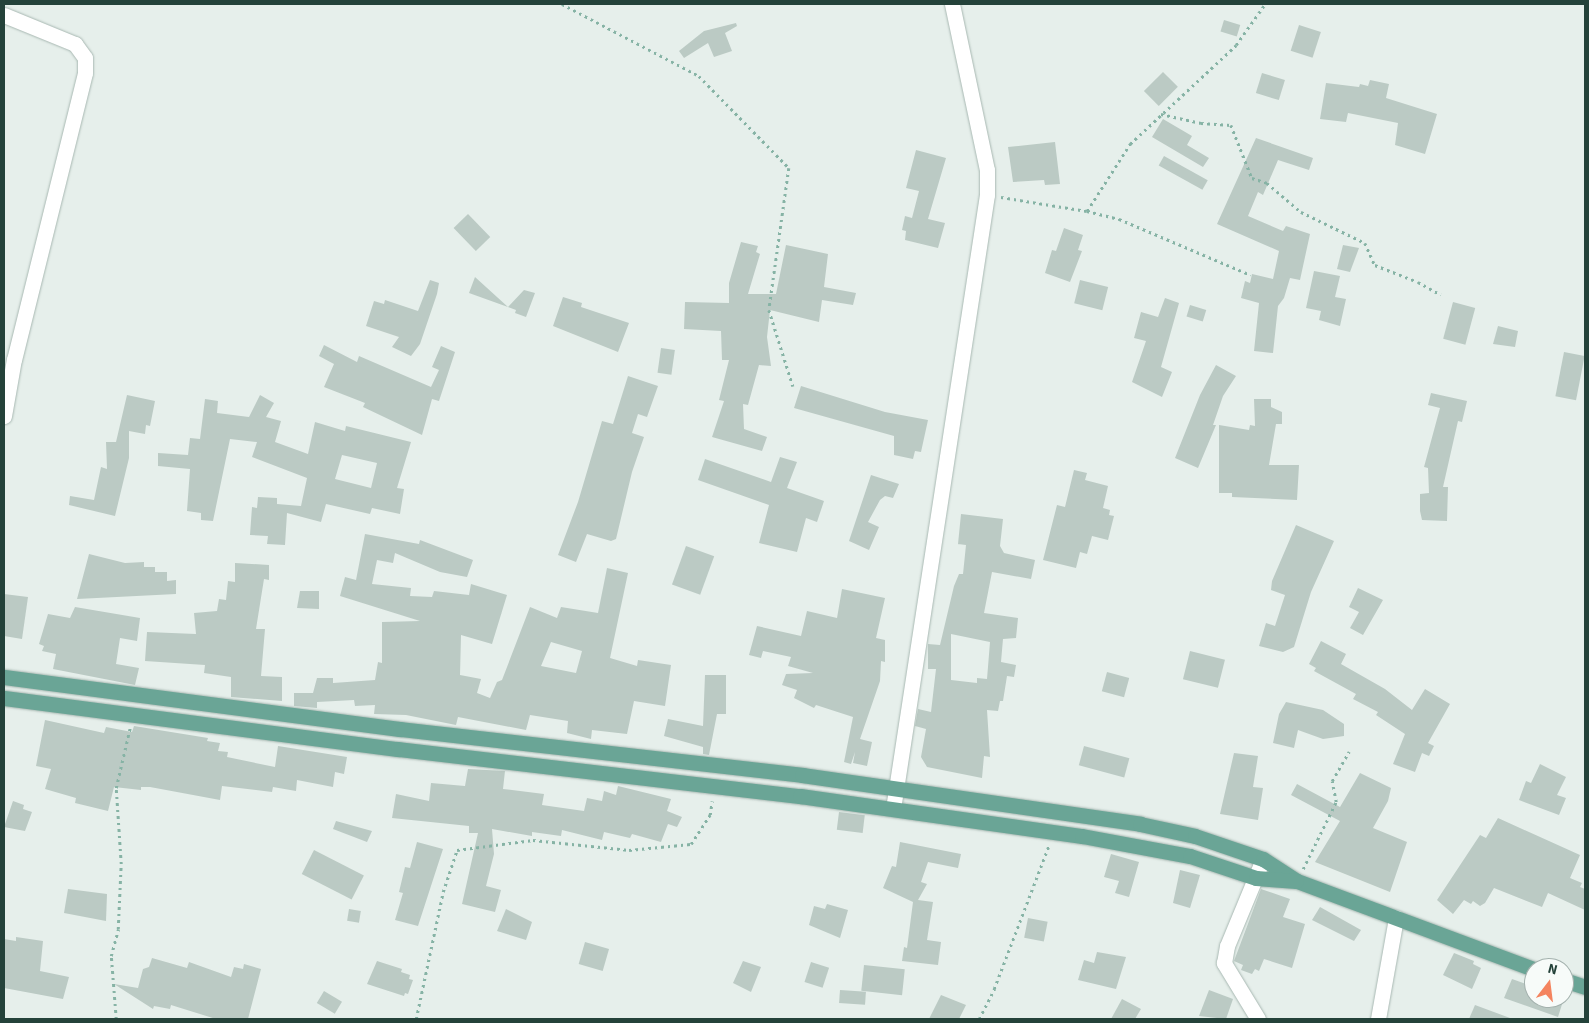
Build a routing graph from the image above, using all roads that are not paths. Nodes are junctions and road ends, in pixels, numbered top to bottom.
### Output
1 (952, 4) edge
2 (4, 16) edge
3 (4, 416) edge
4 (4, 677) edge
5 (4, 698) edge
6 (896, 789) junction
7 (893, 809) junction
8 (1263, 859) junction
9 (1256, 878) junction
10 (1297, 881) junction
11 (1396, 918) junction
12 (1524, 964) edge
13 (1258, 1019) edge
14 (1378, 1019) edge

1 - 6 street
2 - 3 street
4 - 6 main road
5 - 7 main road
6 - 7 street
6 - 8 main road
7 - 9 main road
8 - 9 street
8 - 10 main road
9 - 10 main road
9 - 13 street
10 - 11 main road
11 - 12 main road
11 - 14 street

